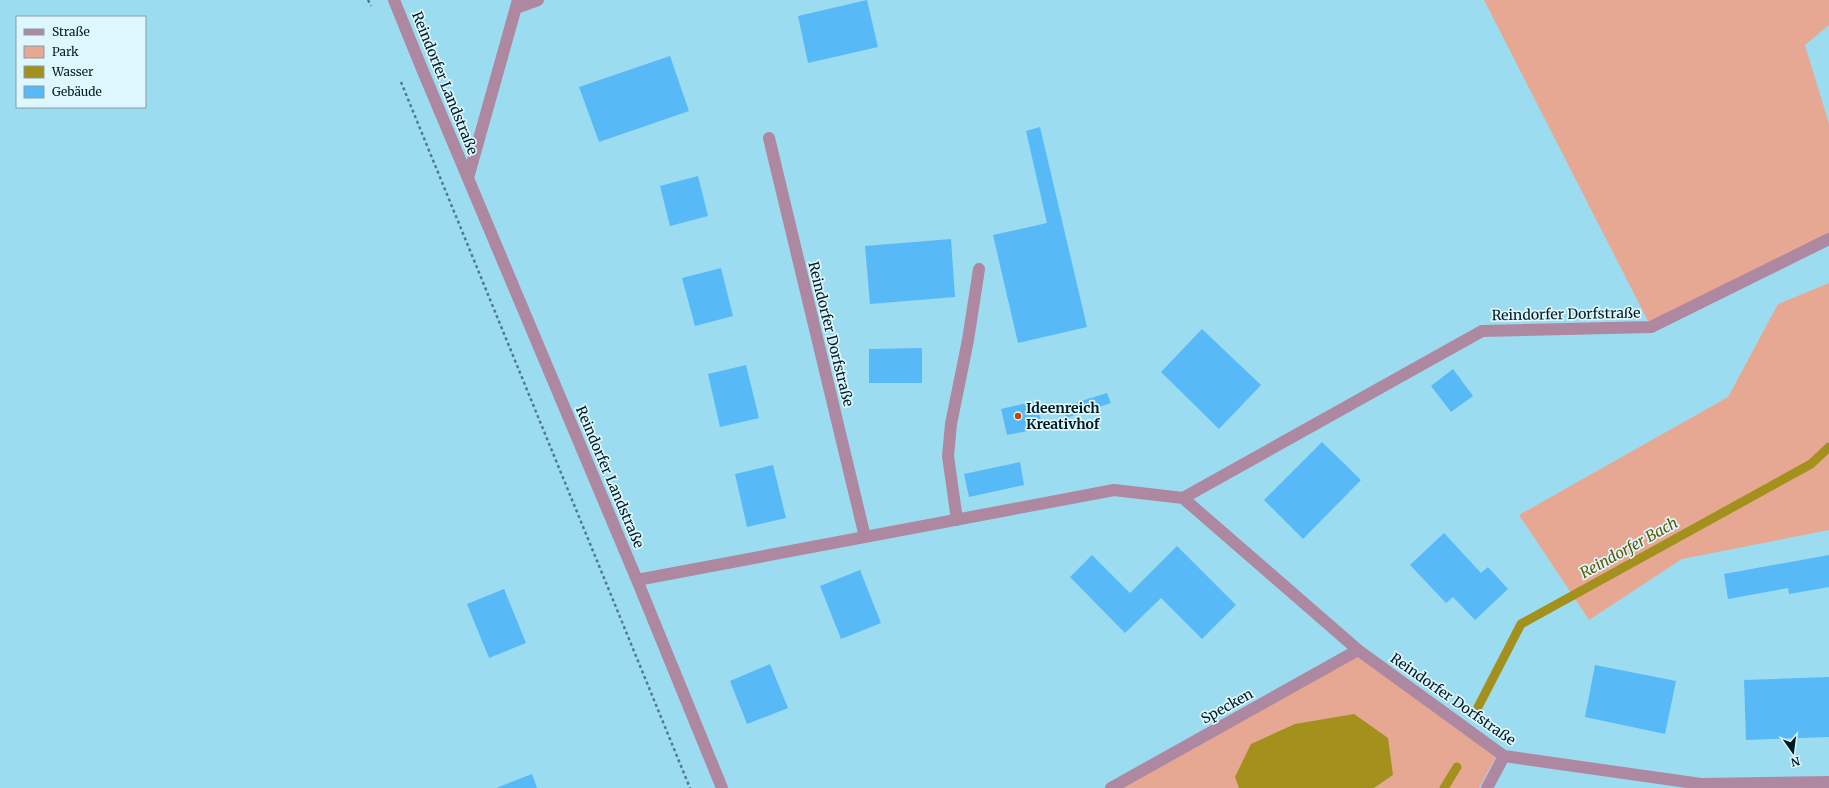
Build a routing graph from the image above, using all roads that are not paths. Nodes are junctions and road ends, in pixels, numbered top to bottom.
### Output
1 (394, 0) edge
2 (538, 0) edge
3 (517, 4) edge
4 (769, 138) dead end
5 (468, 178) junction
6 (1829, 240) edge
7 (979, 269) dead end
8 (1183, 498) junction
9 (957, 520) junction
10 (865, 537) junction
11 (637, 580) junction
12 (1358, 650) junction
13 (1504, 756) junction
14 (1829, 782) edge
15 (1816, 785) edge
16 (722, 788) edge
17 (1111, 788) edge
18 (1487, 788) edge

1 - 5 street, Reindorfer Landstraße
2 - 3 street, Reindorfer Landstraße
3 - 5 street, Reindorfer Landstraße
4 - 10 street, Reindorfer Dorfstraße
5 - 11 street, Reindorfer Landstraße
6 - 8 street, Reindorfer Dorfstraße
7 - 9 street
8 - 9 street
8 - 12 street, Reindorfer Dorfstraße
9 - 10 street
10 - 11 street
11 - 16 street, Reindorfer Landstraße
12 - 13 street, Reindorfer Dorfstraße
12 - 17 street, Specken
13 - 15 street, Reindorfer Dorfstraße
13 - 18 street
14 - 15 street, Reindorfer Dorfstraße

